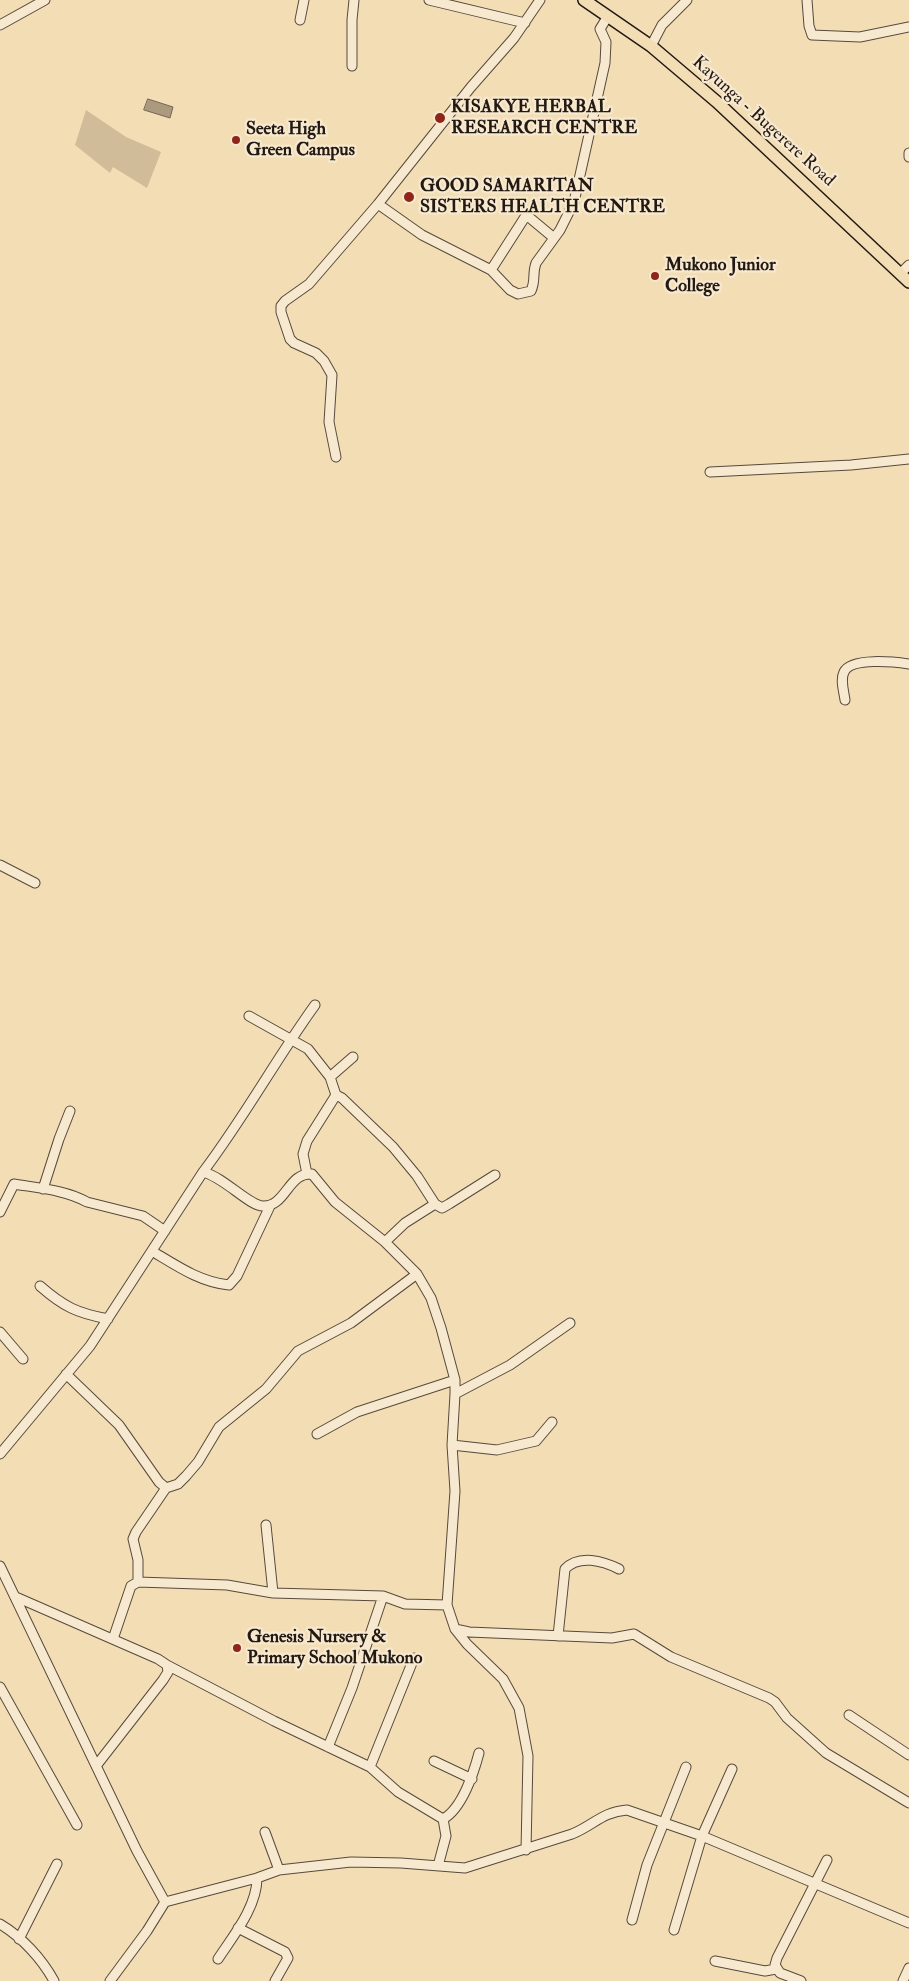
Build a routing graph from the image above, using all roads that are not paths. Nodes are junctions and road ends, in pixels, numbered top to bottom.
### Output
1 (45, 0) edge
2 (304, 0) edge
3 (354, 0) edge
4 (429, 0) edge
5 (540, 0) edge
6 (584, 0) edge
7 (687, 0) edge
8 (807, 0) edge
9 (608, 16) junction
10 (300, 20) dead end
11 (525, 23) junction
12 (0, 25) edge
13 (909, 27) edge
14 (651, 46) junction
15 (352, 66) dead end
16 (909, 153) edge
17 (909, 157) edge
18 (378, 204) junction
19 (554, 238) junction
20 (909, 264) edge
21 (491, 270) junction
22 (905, 278) edge
23 (336, 457) dead end
24 (909, 459) edge
25 (710, 472) dead end
26 (909, 664) edge
27 (845, 700) dead end
28 (0, 865) edge
29 (35, 883) dead end
30 (315, 1005) dead end
31 (249, 1016) dead end
32 (290, 1039) junction
33 (353, 1056) dead end
34 (330, 1077) junction
35 (336, 1095) junction
36 (70, 1111) dead end
37 (204, 1172) junction
38 (307, 1174) junction
39 (495, 1175) dead end
40 (43, 1188) junction
41 (435, 1204) junction
42 (270, 1206) junction
43 (0, 1212) edge
44 (165, 1231) junction
45 (385, 1242) junction
46 (152, 1251) junction
47 (417, 1274) junction
48 (40, 1286) dead end
49 (108, 1319) junction
50 (570, 1323) dead end
51 (0, 1332) edge
52 (23, 1359) dead end
53 (66, 1374) junction
54 (455, 1380) junction
55 (455, 1394) junction
56 (552, 1422) dead end
57 (317, 1434) dead end
58 (452, 1445) junction
59 (0, 1454) edge
60 (166, 1488) junction
61 (266, 1525) dead end
62 (0, 1566) edge
63 (619, 1569) dead end
64 (138, 1582) junction
65 (273, 1593) junction
66 (383, 1596) junction
67 (16, 1597) junction
68 (447, 1605) junction
69 (455, 1629) junction
70 (558, 1636) junction
71 (113, 1639) junction
72 (414, 1658) dead end
73 (167, 1665) junction
74 (0, 1687) edge
75 (849, 1715) dead end
76 (328, 1747) junction
77 (479, 1753) dead end
78 (909, 1756) edge
79 (434, 1761) dead end
80 (96, 1766) junction
81 (370, 1767) junction
82 (686, 1768) dead end
83 (732, 1768) dead end
84 (472, 1779) junction
85 (909, 1803) edge
86 (443, 1819) junction
87 (664, 1822) junction
88 (77, 1825) dead end
89 (265, 1832) dead end
90 (702, 1836) junction
91 (526, 1850) junction
92 (827, 1860) dead end
93 (57, 1864) dead end
94 (438, 1866) junction
95 (279, 1870) junction
96 (257, 1878) junction
97 (815, 1883) junction
98 (165, 1902) junction
99 (632, 1920) dead end
100 (909, 1922) edge
101 (0, 1924) edge
102 (238, 1928) junction
103 (674, 1930) dead end
104 (19, 1939) junction
105 (218, 1960) dead end
106 (715, 1961) dead end
107 (909, 1968) edge
108 (776, 1969) junction
109 (54, 1981) edge
110 (110, 1981) edge
111 (275, 1981) edge
112 (801, 1981) edge
113 (903, 1981) edge

1 - 12 street
2 - 10 street
3 - 15 street
4 - 11 street
5 - 11 street
6 - 9 main road, Kayunga - Bugerere Road
7 - 14 street
8 - 13 street
9 - 14 main road, Kayunga - Bugerere Road
9 - 19 street
11 - 18 street
14 - 22 main road, Kayunga - Bugerere Road
16 - 17 street
18 - 21 street
18 - 23 street
19 - 21 street
19 - 21 street
20 - 22 street
24 - 25 street
26 - 27 street
28 - 29 street
30 - 32 street
31 - 32 street
32 - 34 street
32 - 37 street
33 - 34 street
34 - 35 street
35 - 38 street
35 - 41 street
36 - 40 street
37 - 42 street
37 - 44 street
38 - 42 street
38 - 45 street
39 - 41 street
40 - 43 street
40 - 44 street
41 - 45 street
42 - 46 street
44 - 46 street
45 - 47 street
46 - 49 street
47 - 54 street
47 - 60 street
48 - 49 street
49 - 53 street
50 - 55 street
51 - 52 street
53 - 59 street
53 - 60 street
54 - 55 street
54 - 57 street
55 - 58 street
56 - 58 street
58 - 68 street
60 - 64 street
61 - 65 street
62 - 67 street
63 - 70 street
64 - 65 street
64 - 71 street
65 - 66 street
66 - 68 street
66 - 76 street
67 - 71 street
67 - 80 street
68 - 69 street
69 - 70 street
69 - 91 street
70 - 85 street
71 - 73 street
72 - 81 street
73 - 76 street
73 - 80 street
74 - 88 street
75 - 78 street
76 - 81 street
77 - 84 street
79 - 84 street
80 - 98 street
81 - 86 street
82 - 87 street
83 - 90 street
84 - 86 street
86 - 94 street
87 - 90 street
87 - 91 street
87 - 99 street
89 - 95 street
90 - 97 street
90 - 103 street
91 - 94 street
92 - 97 street
93 - 104 street
94 - 95 street
95 - 96 street
96 - 98 street
96 - 102 street
97 - 100 street
97 - 108 street
98 - 110 street
101 - 104 street
102 - 105 street
102 - 111 street
104 - 109 street
106 - 108 street
107 - 113 street
108 - 112 street

